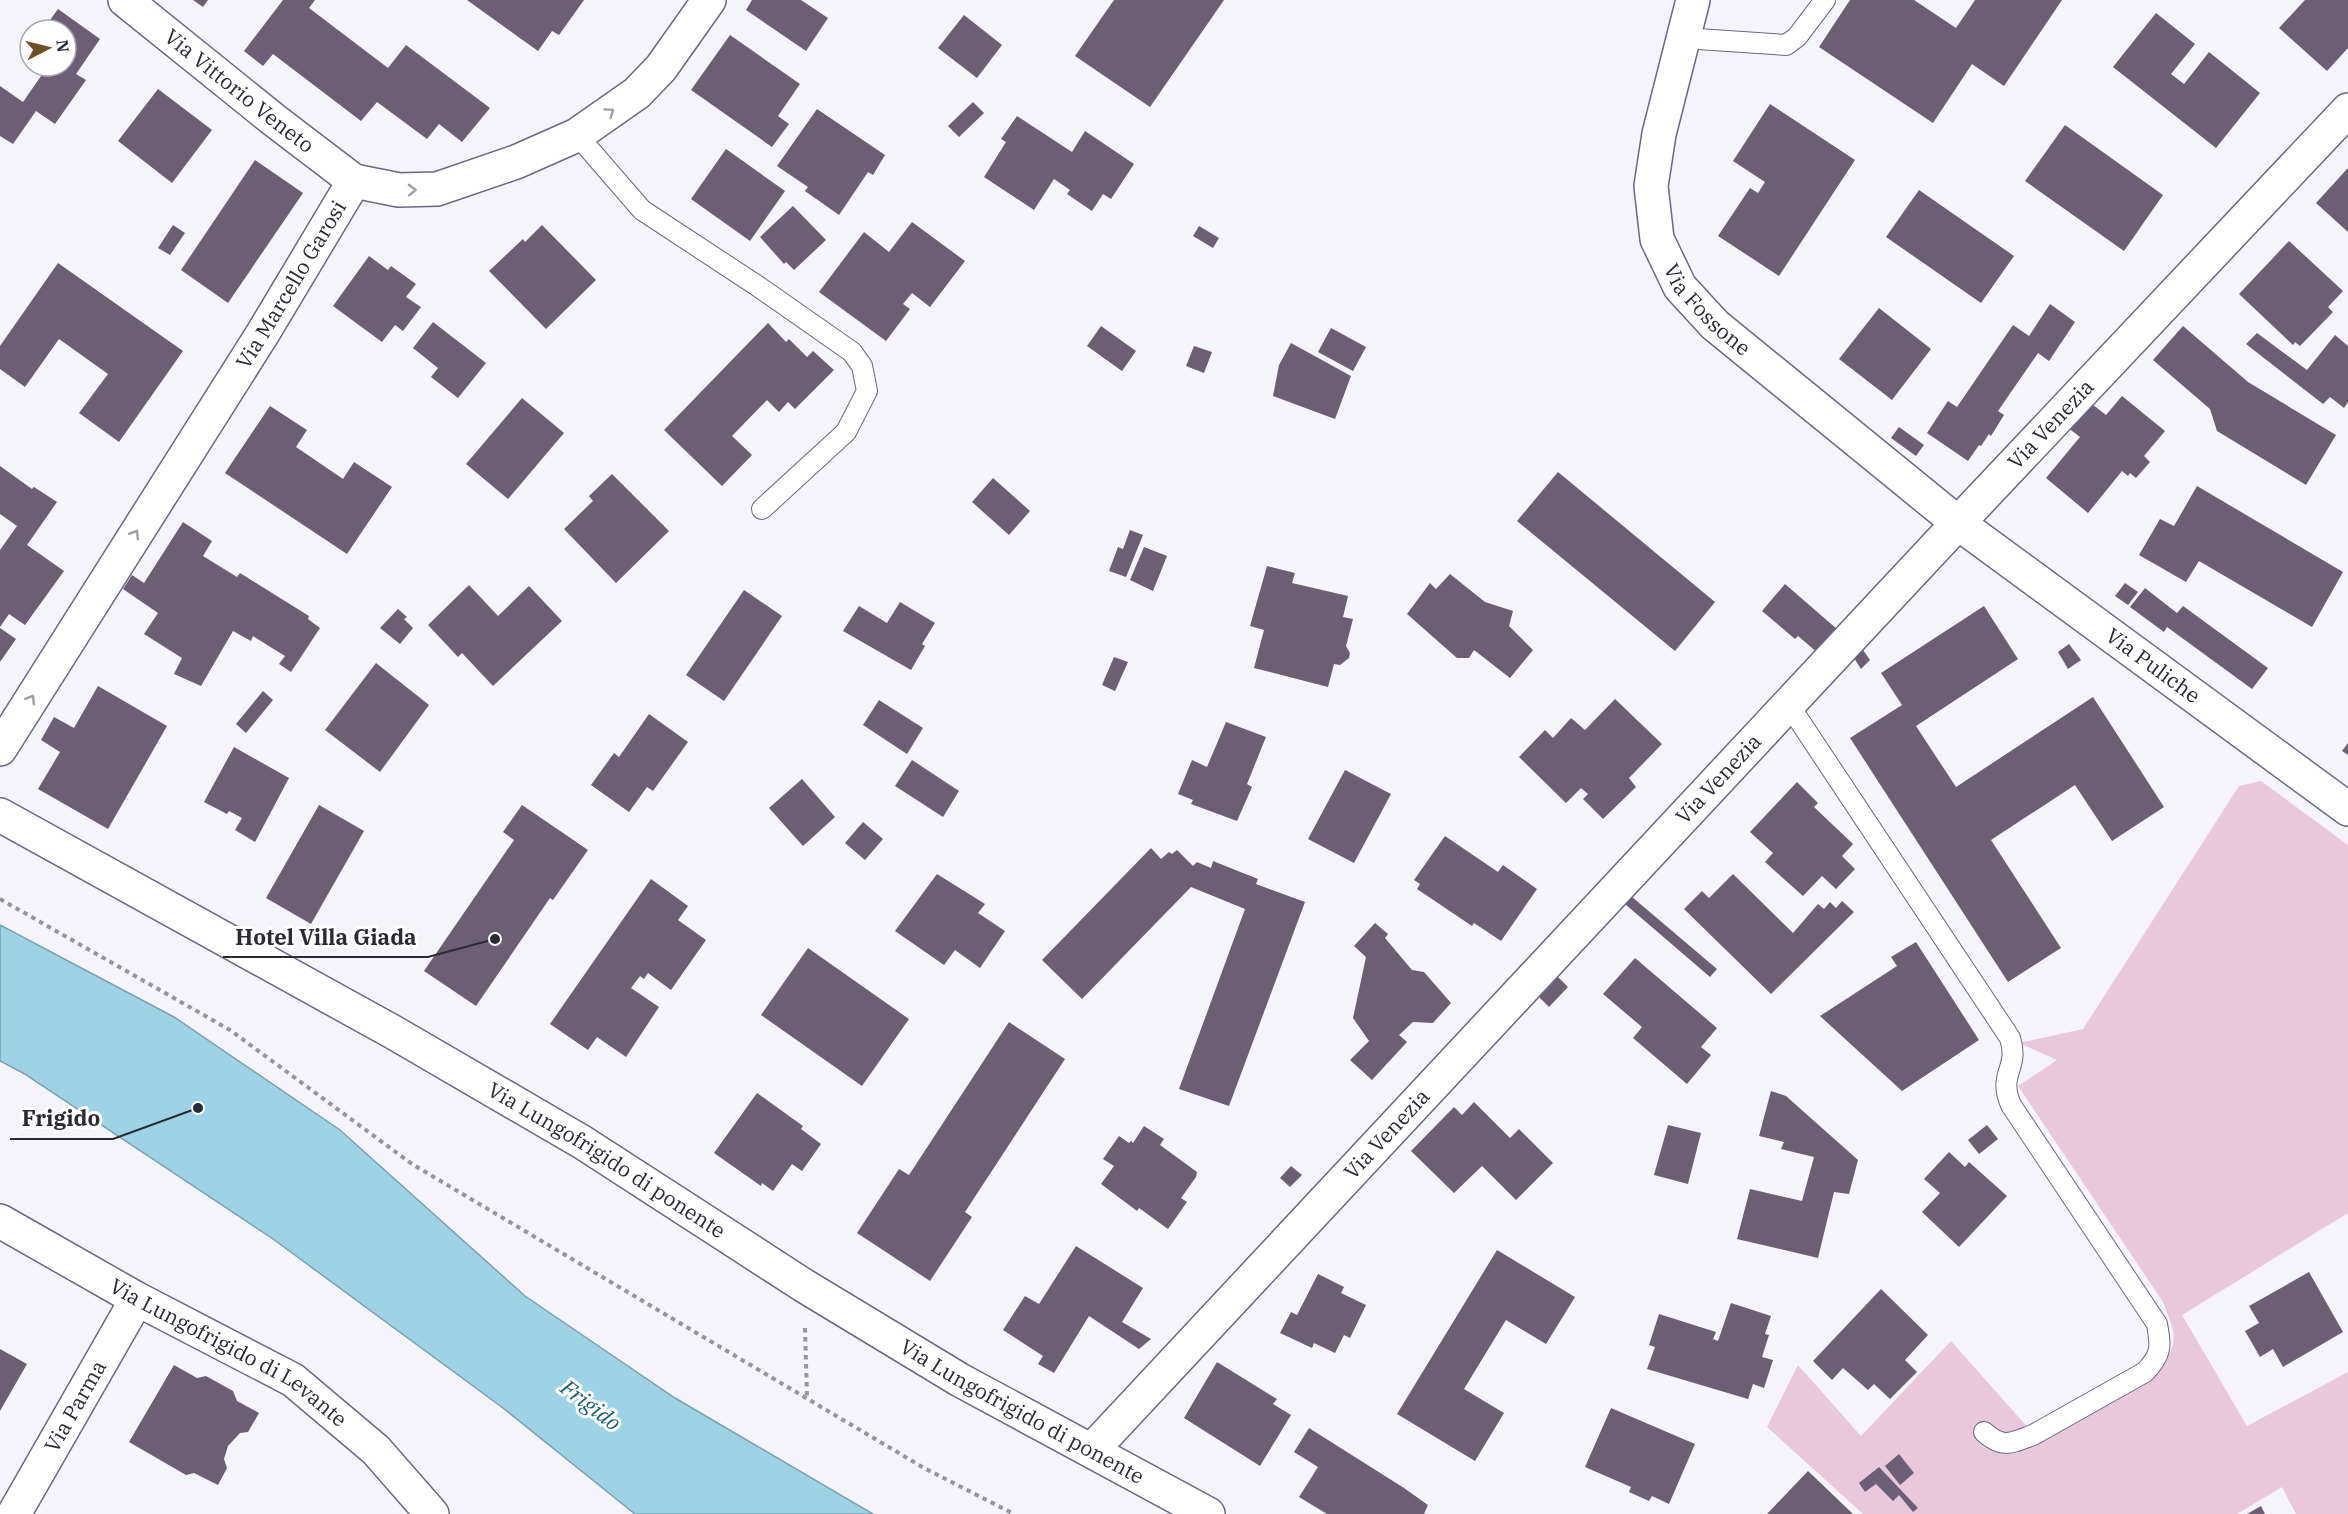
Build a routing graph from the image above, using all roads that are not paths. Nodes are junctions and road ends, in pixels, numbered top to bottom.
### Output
1 (125, 0) edge
2 (708, 0) edge
3 (1693, 0) edge
4 (1825, 0) edge
5 (1683, 38) junction
6 (2348, 110) edge
7 (577, 135) junction
8 (354, 181) junction
9 (762, 509) dead end
10 (1958, 523) junction
11 (1788, 705) junction
12 (0, 749) edge
13 (2348, 809) edge
14 (0, 815) edge
15 (0, 1221) edge
16 (137, 1299) junction
17 (1984, 1432) dead end
18 (1092, 1450) junction
19 (14, 1514) edge
20 (432, 1514) edge
21 (1208, 1514) edge

1 - 8 street, Via Vittorio Veneto
7 -> 2 street, Via Marcello Garosi
3 - 5 street, Via Fossone
4 - 5 lane
5 - 10 street, Via Fossone
6 - 10 street, Via Venezia
8 -> 7 street, Via Marcello Garosi
7 - 9 lane
12 -> 8 street, Via Marcello Garosi
10 - 11 street, Via Venezia
10 - 13 street, Via Puliche
11 - 17 lane
11 - 18 street, Via Venezia
14 - 18 street, Via Lungofrigido di ponente
15 - 16 street, Via Lungofrigido di Levante
16 - 19 street, Via Parma
16 - 20 street, Via Lungofrigido di Levante
18 - 21 street, Via Lungofrigido di ponente

